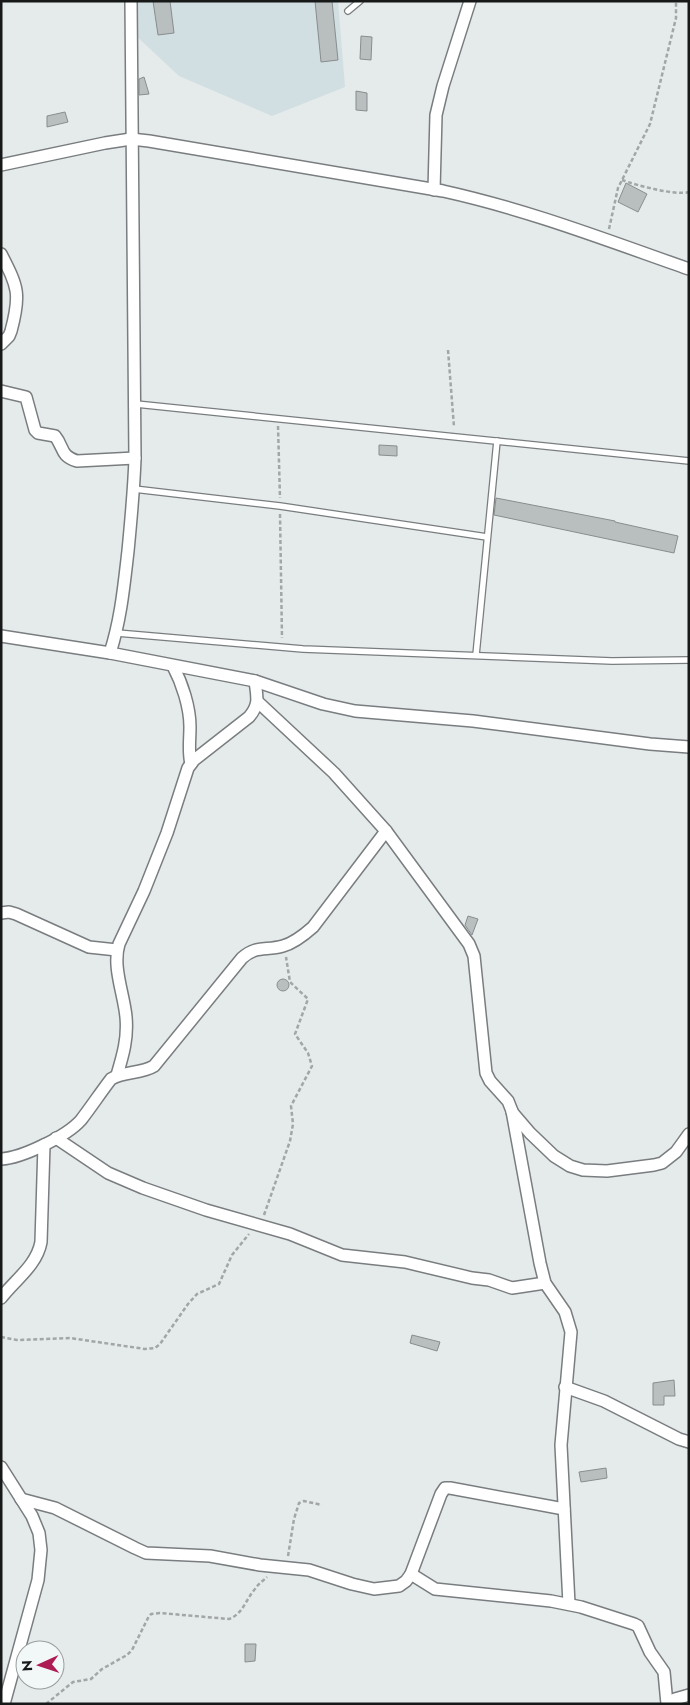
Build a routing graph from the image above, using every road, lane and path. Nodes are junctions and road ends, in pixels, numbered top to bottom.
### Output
1 (130, 1) edge
2 (360, 1) edge
3 (470, 1) edge
4 (676, 1) edge
5 (348, 11) dead end
6 (131, 139) junction
7 (1, 165) edge
8 (622, 180) junction
9 (434, 190) junction
10 (689, 192) edge
11 (607, 240) junction
12 (1, 254) edge
13 (689, 269) edge
14 (1, 344) edge
15 (448, 350) dead end
16 (1, 391) edge
17 (136, 404) junction
18 (277, 418) junction
19 (454, 436) junction
20 (497, 441) junction
21 (135, 458) junction
22 (689, 461) edge
23 (134, 489) junction
24 (280, 506) junction
25 (487, 537) junction
26 (117, 633) junction
27 (1, 636) edge
28 (282, 647) junction
29 (110, 653) junction
30 (476, 656) junction
31 (689, 660) edge
32 (173, 666) junction
33 (255, 681) junction
34 (258, 702) junction
35 (689, 746) edge
36 (191, 764) junction
37 (386, 830) junction
38 (1, 913) edge
39 (284, 946) junction
40 (117, 950) junction
41 (117, 1075) junction
42 (512, 1112) junction
43 (689, 1134) edge
44 (56, 1138) junction
45 (44, 1145) junction
46 (1, 1159) edge
47 (258, 1226) junction
48 (545, 1283) junction
49 (1, 1298) edge
50 (1, 1337) edge
51 (565, 1387) junction
52 (689, 1442) edge
53 (1, 1467) edge
54 (22, 1498) junction
55 (322, 1505) dead end
56 (564, 1509) junction
57 (280, 1568) junction
58 (411, 1574) junction
59 (569, 1604) junction
60 (689, 1694) edge
61 (4, 1704) edge
62 (46, 1704) edge
63 (669, 1704) edge

1 - 6 street
2 - 5 lane
3 - 9 street
4 - 8 path
6 - 7 street
6 - 9 street
6 - 17 street
8 - 10 path
8 - 11 path
9 - 11 street
11 - 13 street
12 - 14 street
15 - 19 path
16 - 21 street
17 - 18 lane
17 - 21 street
18 - 19 lane
18 - 24 path
19 - 20 lane
20 - 22 lane
20 - 25 lane
21 - 23 street
23 - 24 lane
23 - 26 street
24 - 25 lane
24 - 28 path
25 - 30 lane
26 - 28 lane
26 - 29 street
27 - 29 street
28 - 30 lane
29 - 32 street
30 - 31 lane
32 - 33 street
32 - 36 street
33 - 34 street
33 - 35 street
34 - 36 street
34 - 37 street
36 - 40 street
37 - 39 street
37 - 42 street
38 - 40 street
39 - 41 street
39 - 47 path
40 - 41 street
41 - 44 street
42 - 43 street
42 - 48 street
44 - 45 street
44 - 47 street
45 - 46 street
45 - 49 street
47 - 48 street
47 - 50 path
48 - 51 street
51 - 52 street
51 - 56 street
53 - 54 street
54 - 57 street
54 - 61 street
55 - 57 path
56 - 58 street
56 - 59 street
57 - 58 street
57 - 62 path
58 - 59 street
59 - 63 street
60 - 63 street

